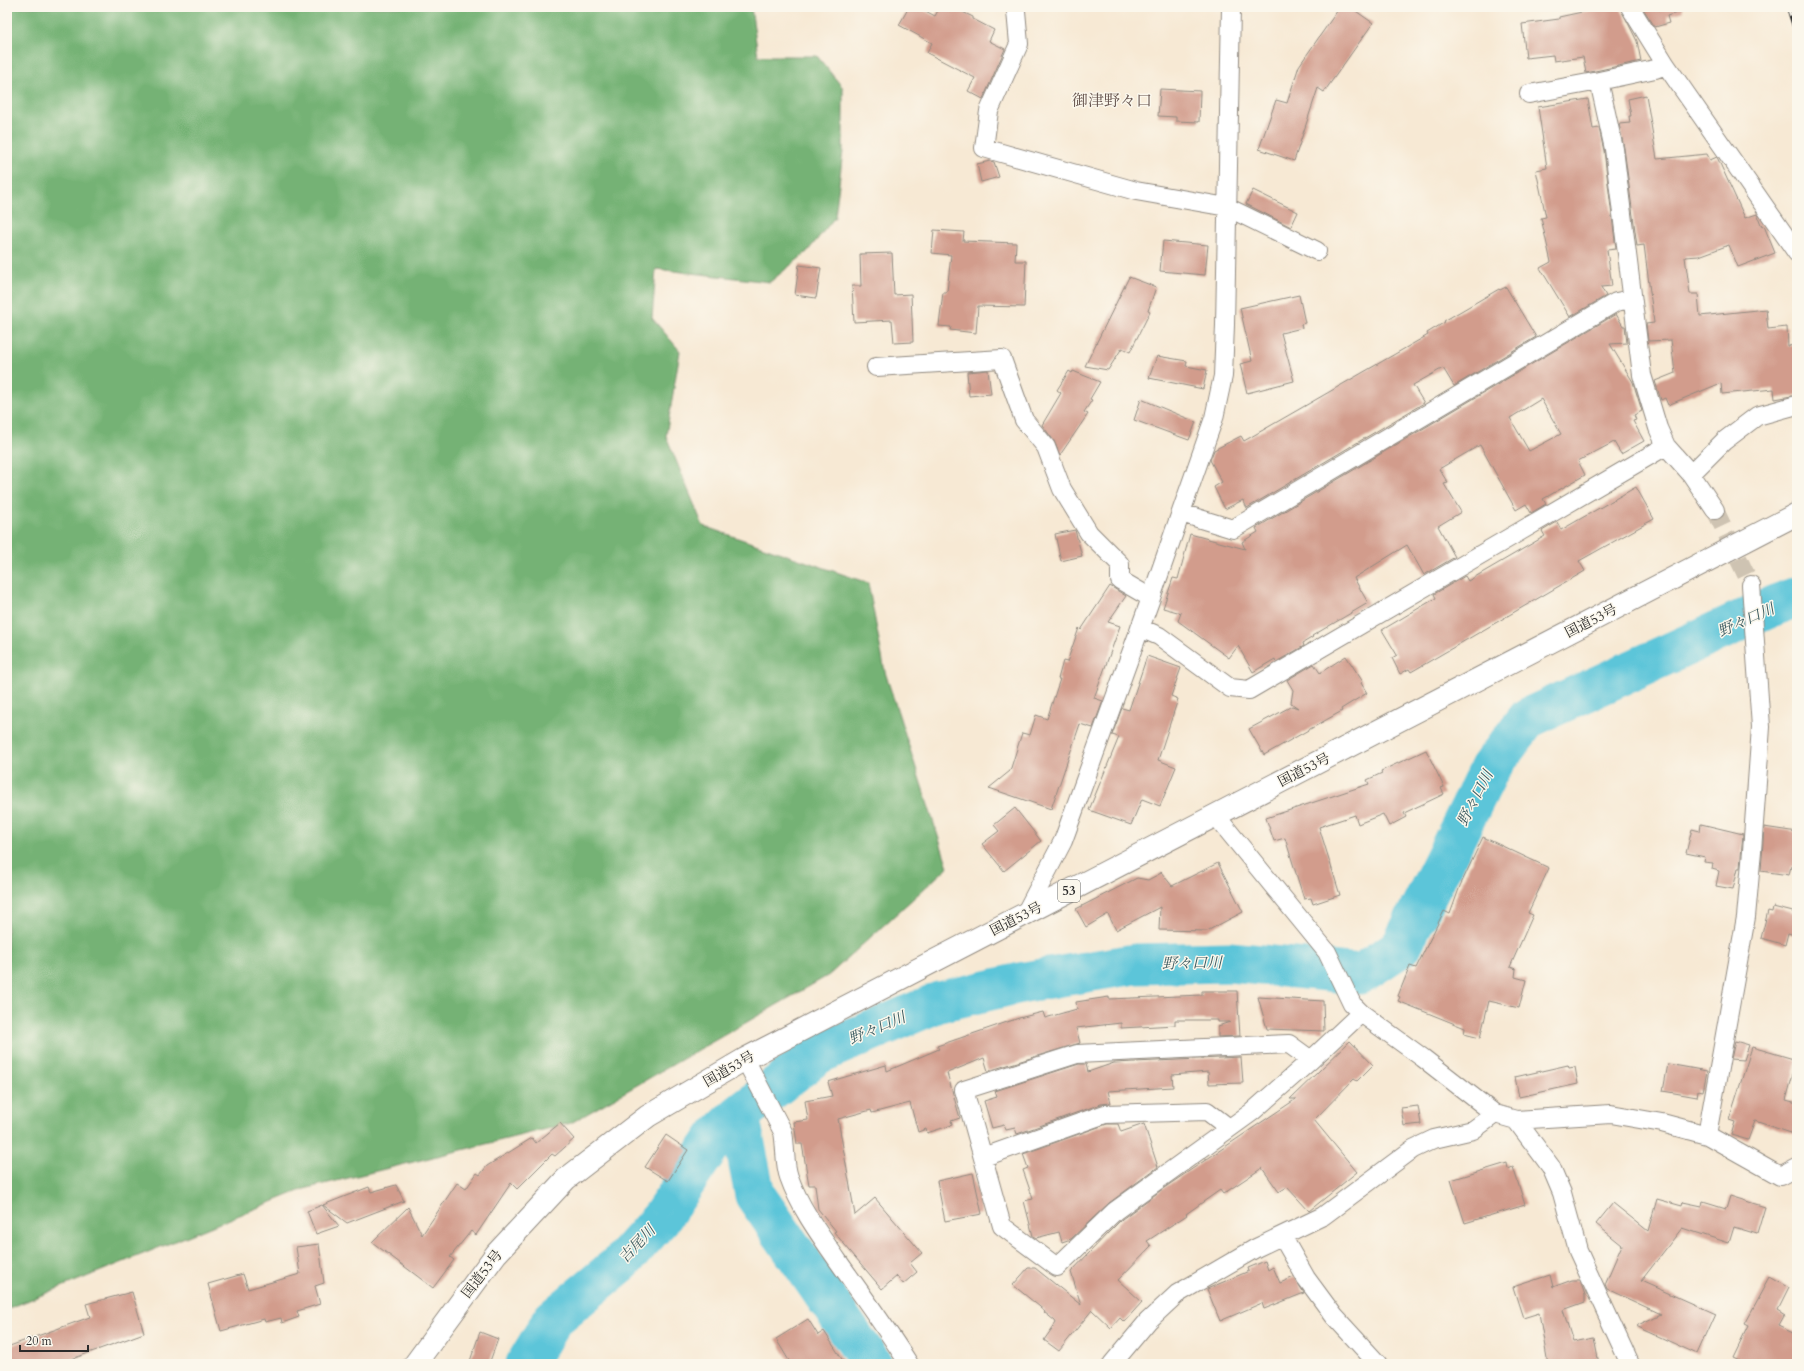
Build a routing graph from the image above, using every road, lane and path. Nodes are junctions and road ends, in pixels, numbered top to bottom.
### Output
1 (1630, 7) edge
2 (1226, 9) edge
3 (1016, 11) dead end
4 (1666, 65) junction
5 (1599, 80) junction
6 (1529, 94) dead end
7 (1227, 207) junction
8 (1317, 251) dead end
9 (1797, 253) edge
10 (1632, 300) junction
11 (876, 367) dead end
12 (1797, 405) edge
13 (1666, 446) junction
14 (1691, 474) junction
15 (1715, 510) tunnel mouth
16 (1181, 513) junction
17 (1797, 514) edge
18 (1752, 592) tunnel mouth
19 (1152, 598) junction
20 (1140, 628) junction
21 (1216, 816) junction
22 (1025, 914) junction
23 (1357, 1009) junction
24 (745, 1059) junction
25 (1311, 1060) junction
26 (1495, 1114) junction
27 (1516, 1120) junction
28 (1229, 1128) junction
29 (1707, 1135) junction
30 (984, 1156) junction
31 (1797, 1167) edge
32 (1282, 1236) junction
33 (415, 1364) edge
34 (909, 1364) edge
35 (1112, 1364) edge
36 (1378, 1364) edge
37 (1630, 1364) edge

1 - 4 street
2 - 7 street
3 - 7 street
4 - 5 street
4 - 9 street
5 - 6 street
5 - 10 street
7 - 8 street
7 - 16 street
10 - 13 street
10 - 16 street
11 - 19 street
12 - 14 street
13 - 14 street
13 - 20 street
14 - 15 street
16 - 19 street
17 - 21 highway, 国道53号 / 53
18 - 29 street
19 - 20 street
20 - 22 street
21 - 22 highway, 国道53号 / 53
21 - 23 street
22 - 24 highway, 国道53号 / 53
23 - 25 street
23 - 26 street
24 - 33 highway, 国道53号 / 53
24 - 34 street
25 - 28 street
25 - 30 street
26 - 27 street
26 - 32 street
27 - 29 street
27 - 37 street
28 - 30 street
28 - 30 street
29 - 31 street
32 - 35 street
32 - 36 street

